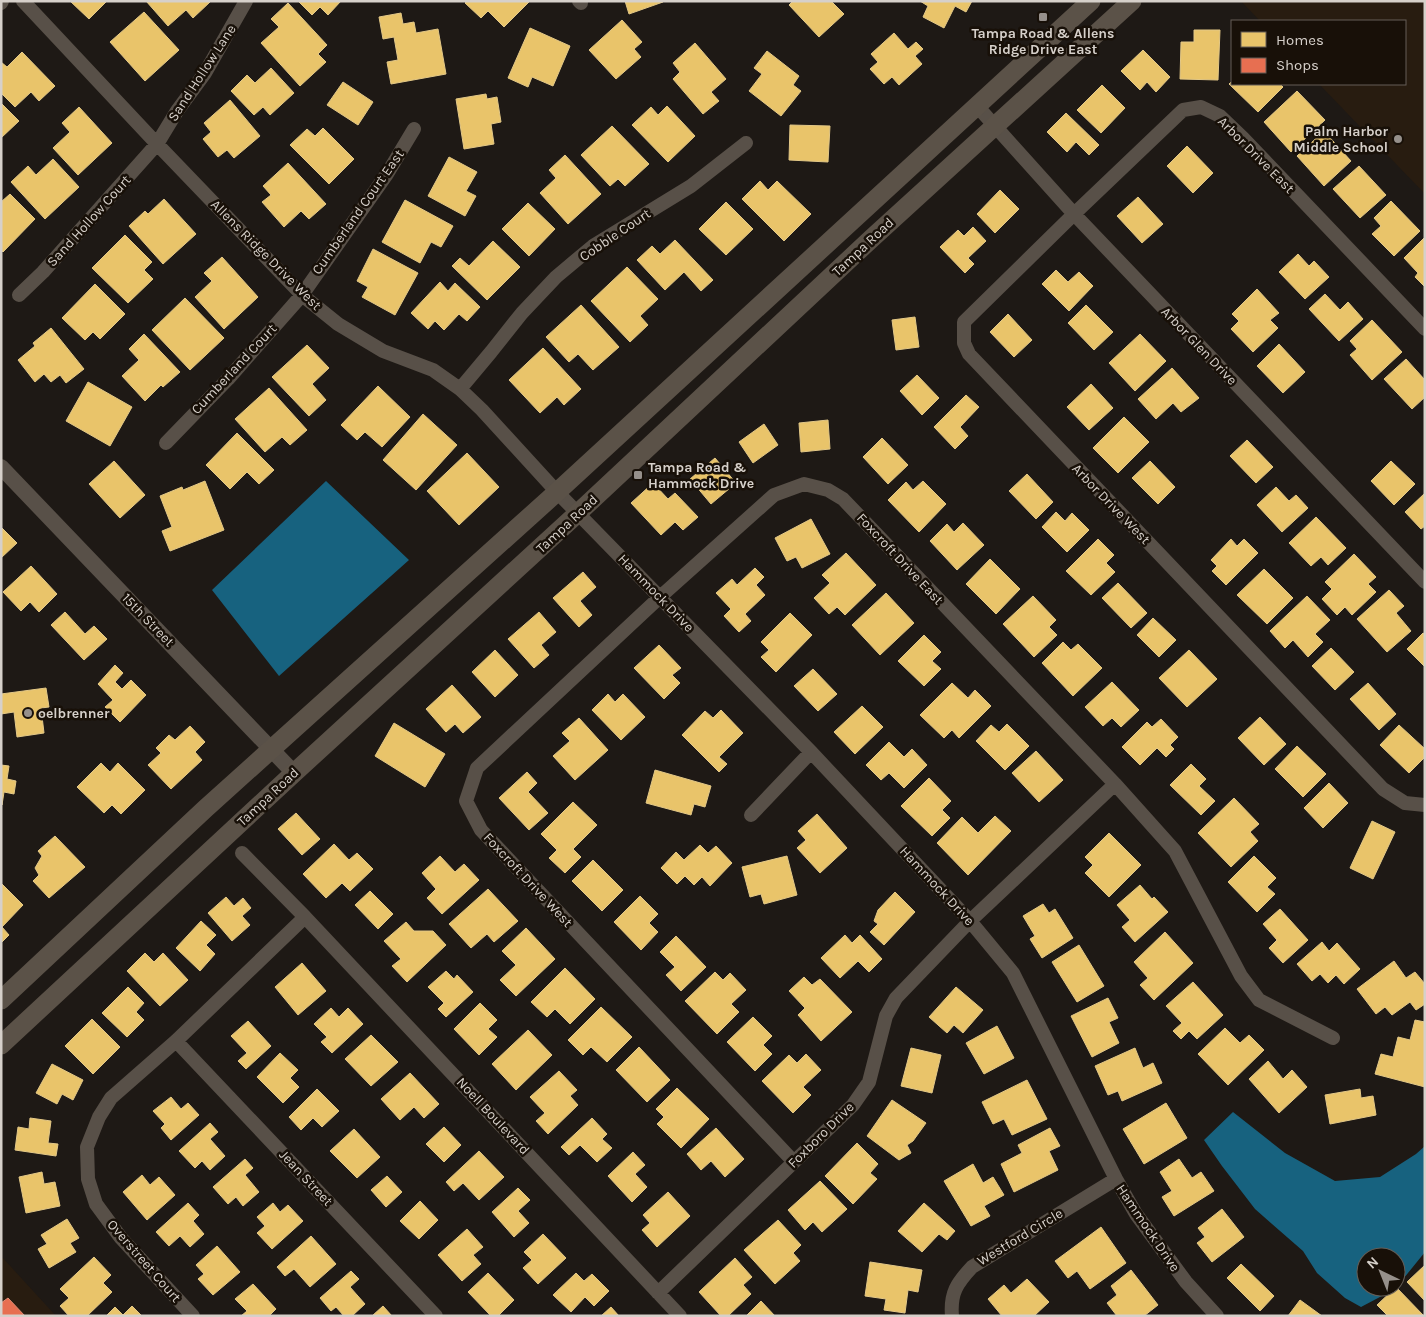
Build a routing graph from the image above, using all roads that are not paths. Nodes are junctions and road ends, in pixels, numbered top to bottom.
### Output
1 (23, 1) edge
2 (246, 1) edge
3 (1091, 1) edge
4 (1132, 1) edge
5 (977, 106) junction
6 (995, 126) junction
7 (414, 129) dead end
8 (746, 143) dead end
9 (157, 144) junction
10 (1074, 214) junction
11 (19, 295) dead end
12 (302, 295) junction
13 (1425, 329) edge
14 (460, 389) junction
15 (166, 443) dead end
16 (1, 467) edge
17 (557, 492) junction
18 (578, 513) junction
19 (1425, 582) edge
20 (660, 597) junction
21 (271, 749) junction
22 (811, 752) junction
23 (294, 773) junction
24 (1115, 784) junction
25 (1425, 805) edge
26 (751, 815) dead end
27 (242, 853) dead end
28 (305, 917) junction
29 (970, 921) junction
30 (1, 1000) edge
31 (1333, 1038) dead end
32 (176, 1041) junction
33 (1, 1045) edge
34 (794, 1162) junction
35 (1116, 1179) junction
36 (658, 1293) junction
37 (193, 1316) edge
38 (436, 1316) edge
39 (680, 1316) edge
40 (952, 1316) edge
41 (1216, 1316) edge

1 - 9 street, Allens Ridge Drive West
2 - 9 street, Sand Hollow Lane
3 - 5 main road, Tampa Road
4 - 6 main road, Tampa Road
5 - 6 street, Arbor Glen Drive
5 - 17 main road, Tampa Road
6 - 10 street, Arbor Glen Drive
6 - 18 main road, Tampa Road
7 - 12 street, Cumberland Court East
8 - 14 street, Cobble Court
9 - 11 street, Sand Hollow Court
9 - 12 street, Allens Ridge Drive West
10 - 13 street, Arbor Drive East
10 - 19 street, Arbor Glen Drive
10 - 25 street, Arbor Drive West
12 - 14 street, Allens Ridge Drive West
12 - 15 street, Cumberland Court
14 - 17 street, Allens Ridge Drive West
16 - 21 street, 15th Street
17 - 18 street, Allens Ridge Drive West
17 - 21 main road, Tampa Road
18 - 20 street, Hammock Drive
18 - 23 main road, Tampa Road
20 - 22 street, Hammock Drive
20 - 24 street, Foxcroft Drive East
20 - 34 street, Foxcroft Drive West
21 - 23 street, 15th Street
21 - 30 main road, Tampa Road
22 - 26 street
22 - 29 street, Hammock Drive
23 - 33 main road, Tampa Road
24 - 29 street, Foxboro Drive
24 - 31 street, Foxcroft Drive East
27 - 28 street, Noell Boulevard
28 - 32 street
28 - 36 street, Noell Boulevard
29 - 34 street, Foxboro Drive
29 - 35 street, Hammock Drive
32 - 37 street, Overstreet Court
32 - 38 street, Jean Street
34 - 36 street, Foxboro Drive
35 - 40 street, Westford Circle
35 - 41 street, Hammock Drive
36 - 39 street, Noell Boulevard

